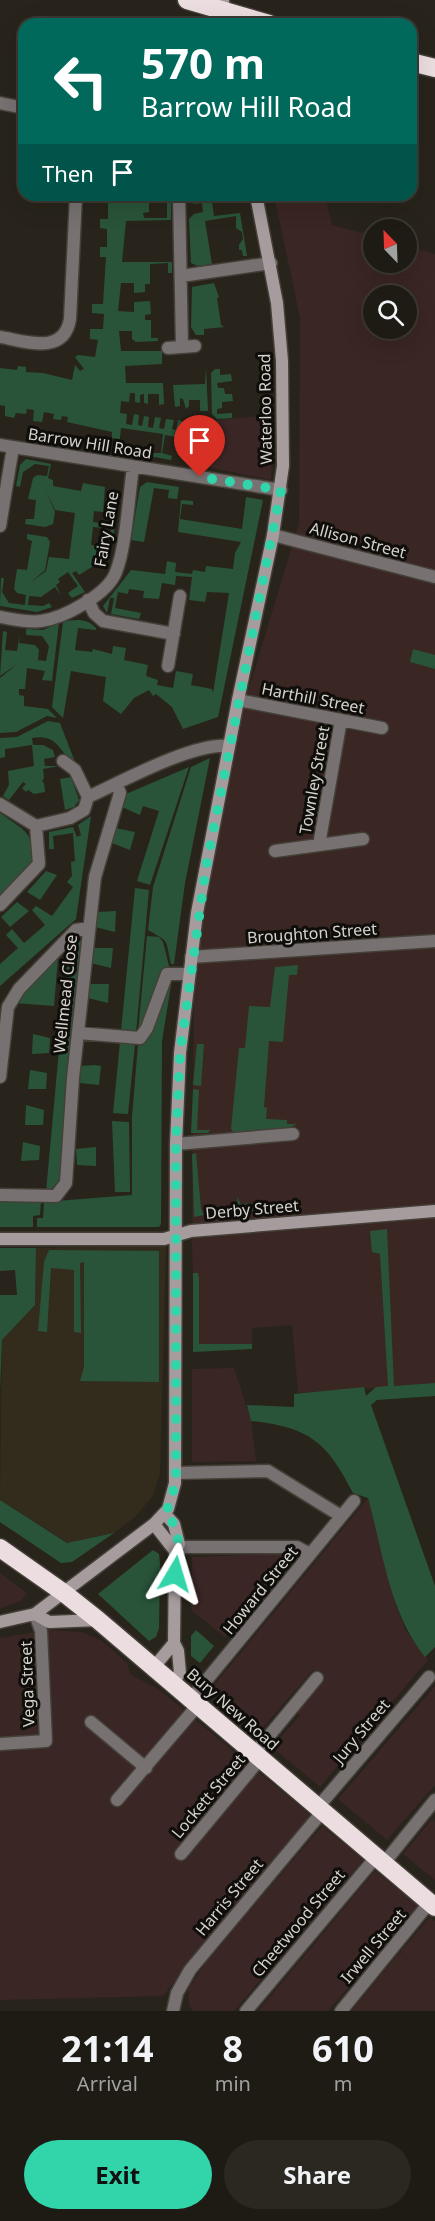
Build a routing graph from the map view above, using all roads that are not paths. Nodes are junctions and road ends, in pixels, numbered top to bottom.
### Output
1 (187, 0) edge
2 (223, 11) edge
3 (248, 18) edge
4 (417, 64) edge
5 (435, 68) edge
6 (0, 104) edge
7 (18, 107) edge
8 (76, 201) edge
9 (179, 201) edge
10 (257, 201) edge
11 (271, 263) junction
12 (181, 276) junction
13 (0, 337) edge
14 (168, 348) dead end
15 (0, 445) edge
16 (13, 447) junction
17 (133, 467) junction
18 (281, 490) junction
19 (0, 526) edge
20 (273, 535) junction
21 (435, 577) edge
22 (180, 596) dead end
23 (88, 600) junction
24 (0, 617) edge
25 (174, 634) junction
26 (168, 666) dead end
27 (238, 700) junction
28 (341, 720) junction
29 (382, 728) dead end
30 (229, 746) junction
31 (63, 761) dead end
32 (117, 784) junction
33 (88, 797) junction
34 (0, 804) edge
35 (36, 826) junction
36 (363, 838) dead end
37 (319, 845) junction
38 (275, 851) dead end
39 (0, 905) edge
40 (89, 928) junction
41 (435, 941) edge
42 (191, 957) junction
43 (189, 974) junction
44 (78, 1033) junction
45 (0, 1077) edge
46 (293, 1134) dead end
47 (176, 1144) junction
48 (0, 1195) edge
49 (435, 1211) edge
50 (176, 1235) junction
51 (0, 1239) edge
52 (176, 1473) junction
53 (354, 1501) dead end
54 (165, 1514) junction
55 (341, 1516) junction
56 (154, 1524) junction
57 (0, 1548) edge
58 (175, 1551) junction
59 (310, 1554) junction
60 (64, 1593) junction
61 (35, 1614) junction
62 (98, 1620) junction
63 (0, 1622) edge
64 (174, 1643) junction
65 (154, 1668) junction
66 (429, 1677) dead end
67 (317, 1678) dead end
68 (172, 1683) junction
69 (194, 1702) junction
70 (91, 1722) dead end
71 (0, 1744) edge
72 (257, 1756) junction
73 (146, 1768) junction
74 (117, 1800) dead end
75 (435, 1800) edge
76 (320, 1809) junction
77 (181, 1854) dead end
78 (380, 1860) junction
79 (433, 1905) edge
80 (173, 2011) edge
81 (246, 2011) edge
82 (340, 2011) edge

1 - 2 highway
2 - 3 highway
4 - 5 highway
6 - 7 street
8 - 13 street
9 - 12 street
10 - 11 main road, Waterloo Road
11 - 12 street
11 - 18 main road, Waterloo Road
12 - 14 street
15 - 16 street, Barrow Hill Road
16 - 17 street, Barrow Hill Road
16 - 19 street
17 - 18 street, Barrow Hill Road
17 - 23 street, Fairy Lane
18 - 20 main road, Waterloo Road
20 - 21 street, Allison Street
20 - 27 main road, Waterloo Road
22 - 25 street
23 - 24 street, Fairy Lane
23 - 25 street
25 - 26 street
27 - 28 street, Harthill Street
27 - 30 main road, Waterloo Road
28 - 29 street, Harthill Street
28 - 37 street, Townley Street
30 - 32 street
30 - 42 main road, Waterloo Road
31 - 33 street
32 - 33 street
32 - 40 street, Wellmead Close
33 - 35 street
34 - 35 street
35 - 39 street
36 - 37 street
37 - 38 street
40 - 44 street, Wellmead Close
40 - 45 street
41 - 42 street, Broughton Street
42 - 43 main road, Waterloo Road
43 - 44 street
43 - 47 main road, Waterloo Road
44 - 48 street, Wellmead Close
46 - 47 street
47 - 50 main road, Waterloo Road
49 - 50 main road, Derby Street
50 - 51 main road, Derby Street
50 - 52 main road, Waterloo Road
52 - 54 main road, Waterloo Road
52 - 55 street
53 - 55 street, Howard Street
54 - 56 main road
54 - 58 main road
55 - 59 street, Howard Street
56 - 58 main road
56 - 60 main road
57 - 60 highway, Bury New Road
58 - 59 street
58 - 64 main road
59 - 69 street, Howard Street
60 - 61 main road
60 - 62 highway, Bury New Road
61 - 62 main road
61 - 63 main road
61 - 71 street, Vega Street
62 - 65 highway, Bury New Road
64 - 65 main road
64 - 68 main road
65 - 68 highway, Bury New Road
66 - 76 street, Jury Street
67 - 72 street, Lockett Street
68 - 69 highway, Bury New Road
69 - 72 highway, Bury New Road
69 - 73 street, Howard Street
70 - 73 street
72 - 76 highway, Bury New Road
72 - 77 street, Lockett Street
73 - 74 street, Howard Street
75 - 78 street, Cheetwood Street
76 - 78 highway, Bury New Road
76 - 80 street, Harris Street
78 - 79 highway, Bury New Road
78 - 81 street, Cheetwood Street
79 - 82 street, Irwell Street

